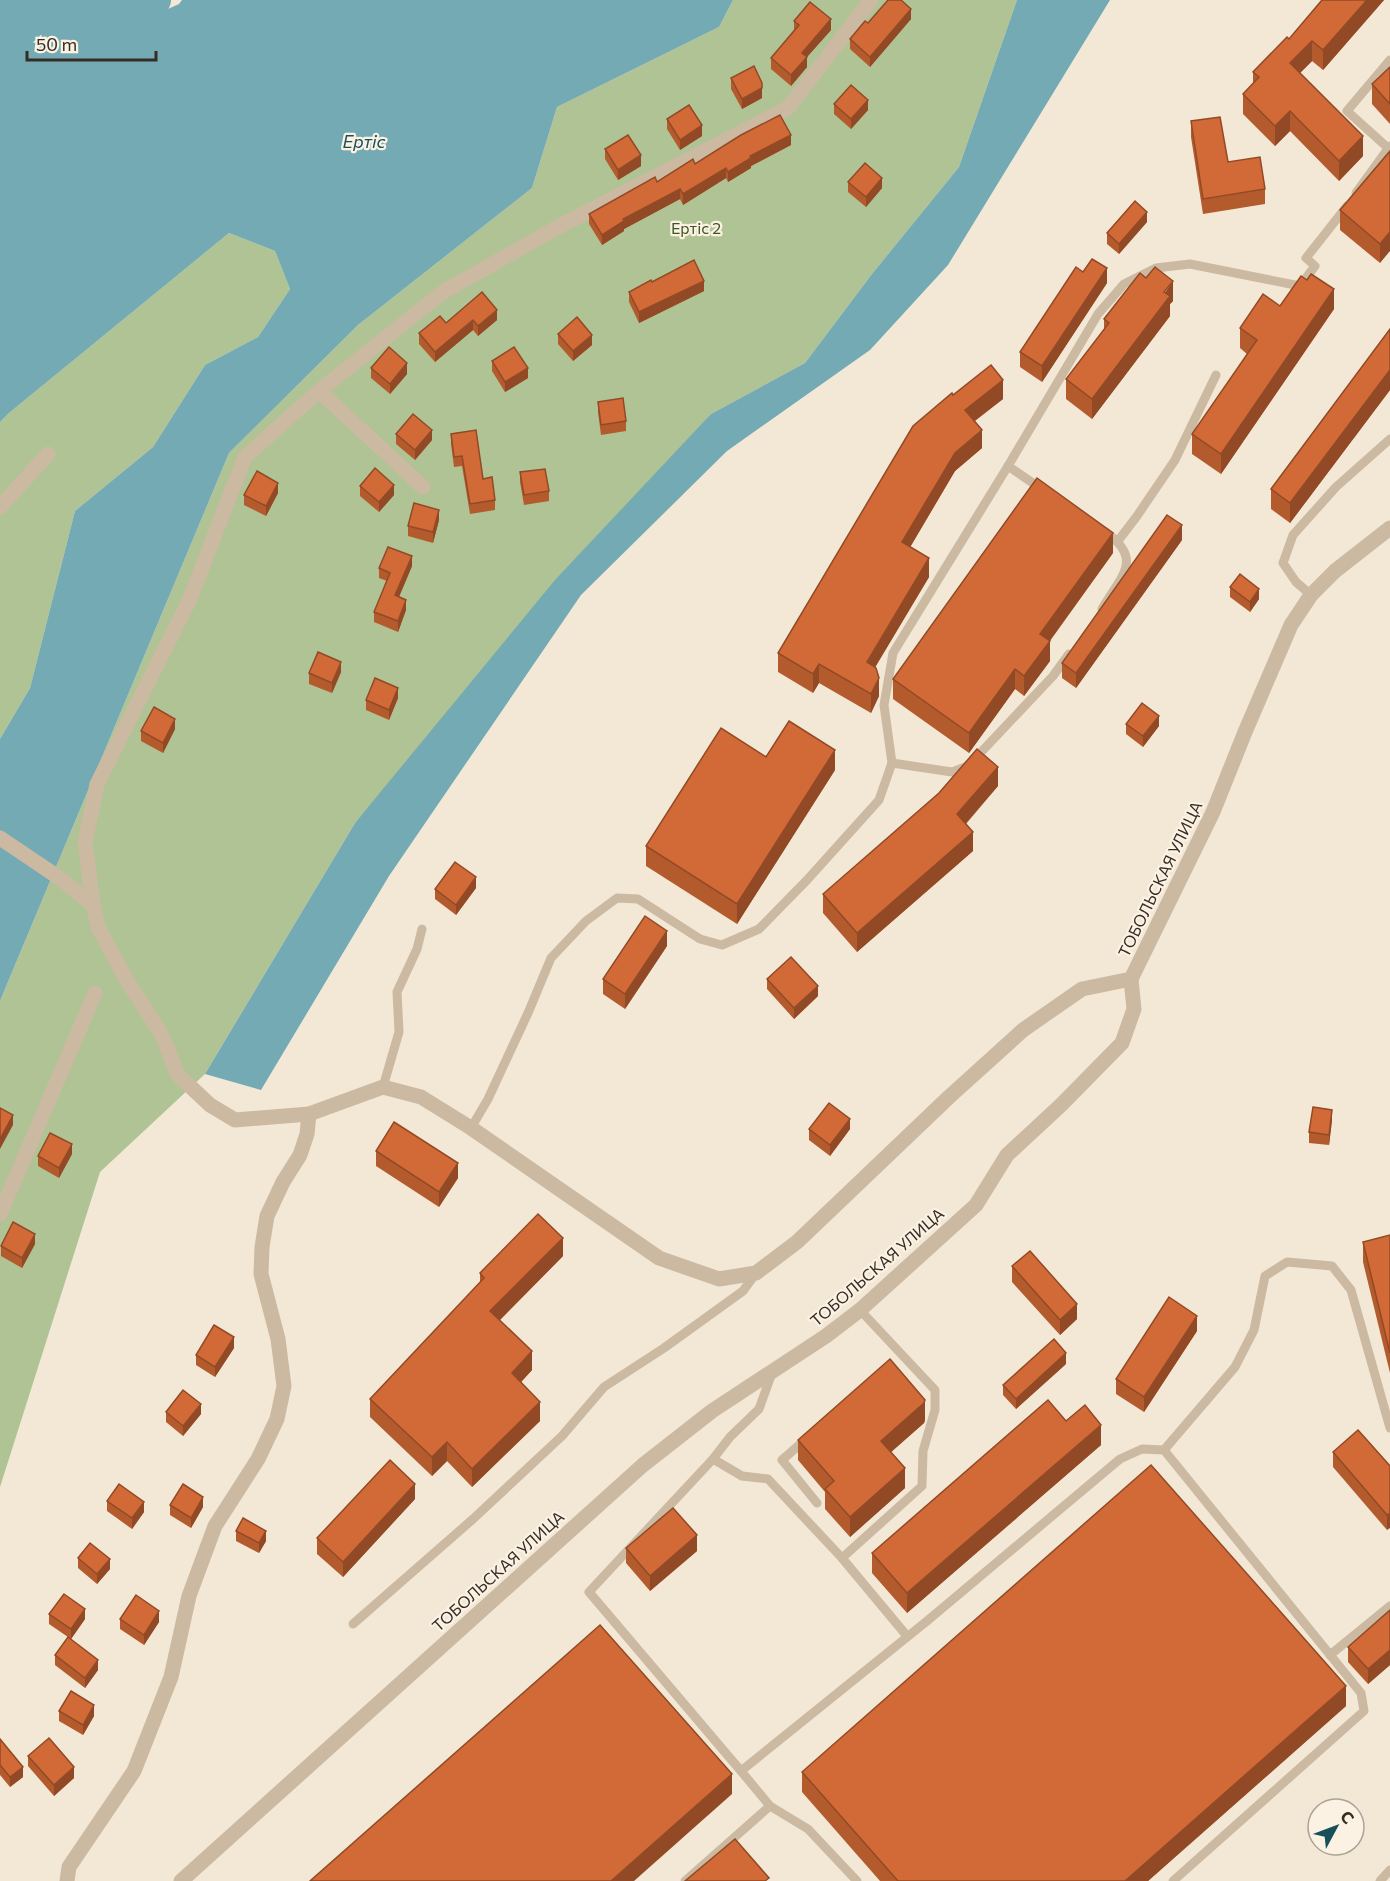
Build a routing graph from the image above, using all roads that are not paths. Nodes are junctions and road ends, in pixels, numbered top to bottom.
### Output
1 (871, 0) edge
2 (1390, 60) edge
3 (1389, 147) edge
4 (1216, 375) dead end
5 (319, 391) junction
6 (1390, 439) edge
7 (48, 453) dead end
8 (1008, 466) junction
9 (423, 487) dead end
10 (1054, 497) edge
11 (0, 507) edge
12 (1100, 528) edge
13 (1390, 528) edge
14 (1118, 541) junction
15 (1311, 596) junction
16 (1099, 613) edge
17 (1073, 649) edge
18 (892, 763) junction
19 (0, 838) edge
20 (93, 905) junction
21 (422, 929) dead end
22 (1131, 979) junction
23 (96, 993) dead end
24 (383, 1087) junction
25 (309, 1114) junction
26 (471, 1128) junction
27 (0, 1214) edge
28 (756, 1273) junction
29 (860, 1310) junction
30 (903, 1356) junction
31 (894, 1364) edge
32 (772, 1372) junction
33 (1390, 1428) edge
34 (816, 1430) edge
35 (1164, 1450) junction
36 (713, 1459) junction
37 (817, 1503) dead end
38 (843, 1558) junction
39 (1390, 1606) edge
40 (353, 1624) dead end
41 (907, 1636) junction
42 (1330, 1655) junction
43 (741, 1771) junction
44 (770, 1806) junction
45 (1390, 1870) edge
46 (68, 1881) edge
47 (181, 1881) edge
48 (685, 1881) edge
49 (857, 1881) edge
50 (1173, 1881) edge
51 (1380, 1881) edge

1 - 5 street
2 - 3 lane
3 - 8 lane
4 - 14 lane
5 - 9 street
5 - 20 street
6 - 15 lane
7 - 11 street
8 - 10 lane
8 - 18 lane
12 - 14 lane
13 - 15 street, ТОБОЛЬСКАЯ УЛИЦА
14 - 16 lane
15 - 22 street, ТОБОЛЬСКАЯ УЛИЦА
17 - 18 lane
18 - 26 lane
19 - 20 street
20 - 25 street
21 - 24 lane
22 - 28 street
22 - 29 street, ТОБОЛЬСКАЯ УЛИЦА
23 - 27 street
24 - 25 street
24 - 26 street
25 - 46 street
26 - 28 street
28 - 40 lane
29 - 30 lane
29 - 32 street, ТОБОЛЬСКАЯ УЛИЦА
30 - 31 lane
30 - 38 lane
32 - 36 lane
32 - 47 street, ТОБОЛЬСКАЯ УЛИЦА
33 - 35 lane
34 - 37 lane
35 - 41 lane
35 - 42 lane
36 - 38 lane
36 - 43 lane
38 - 41 lane
39 - 42 lane
41 - 43 lane
42 - 50 lane
43 - 44 lane
44 - 48 lane
44 - 49 lane
45 - 51 lane

